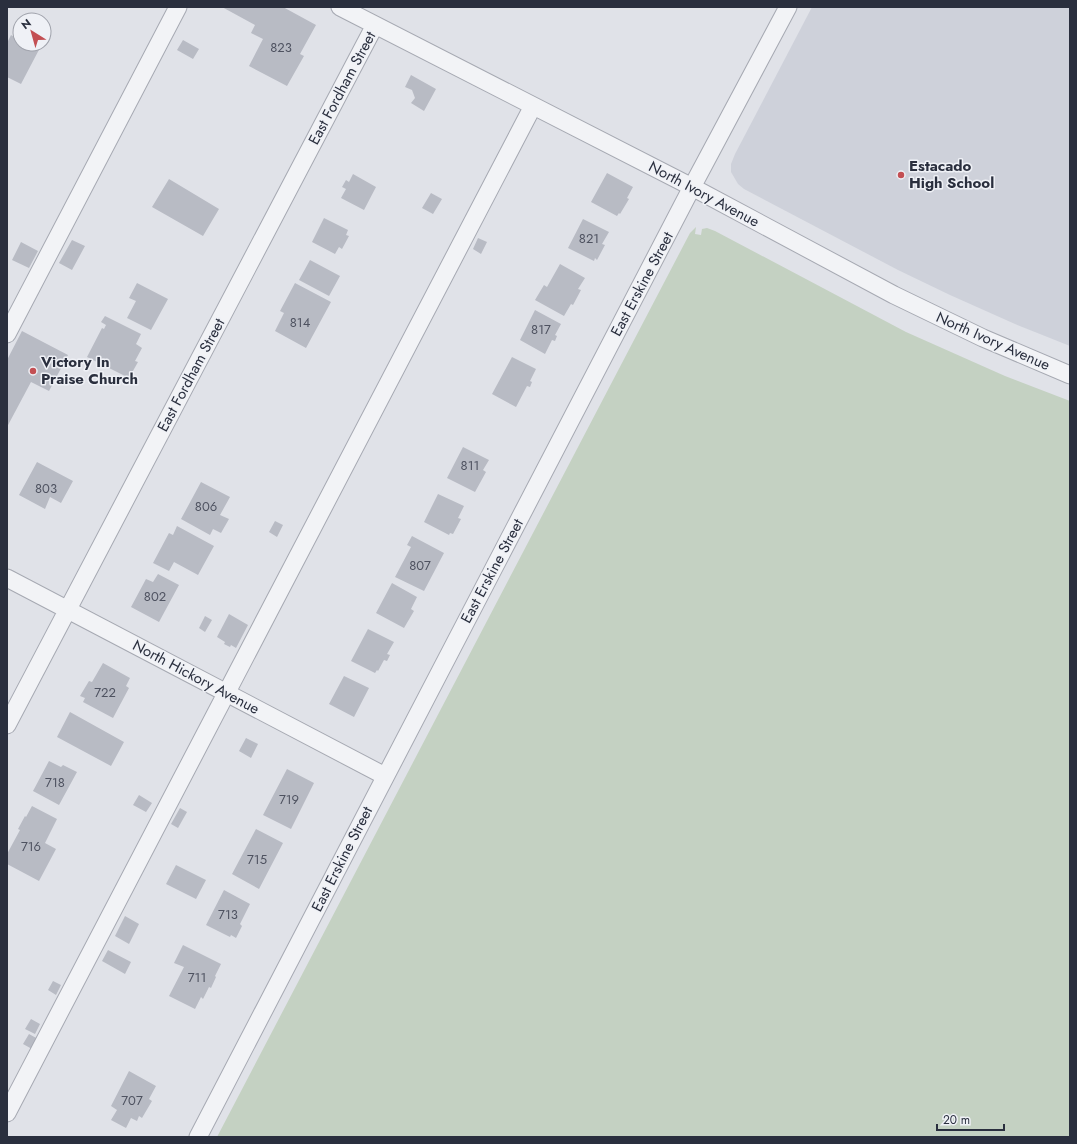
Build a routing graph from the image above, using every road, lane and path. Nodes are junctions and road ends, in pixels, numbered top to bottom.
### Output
1 (178, 7) edge
2 (340, 7) edge
3 (788, 7) edge
4 (375, 25) junction
5 (533, 106) junction
6 (692, 187) junction
7 (7, 334) edge
8 (1070, 375) edge
9 (7, 578) edge
10 (68, 610) junction
11 (226, 693) junction
12 (7, 725) edge
13 (385, 776) junction
14 (7, 1113) edge
15 (198, 1137) edge

1 - 7 street
2 - 4 street, North Ivory Avenue
3 - 6 street, East Erskine Street
4 - 5 street, North Ivory Avenue
4 - 10 street, East Fordham Street
5 - 6 street, North Ivory Avenue
5 - 11 street
6 - 8 street, North Ivory Avenue
6 - 13 street, East Erskine Street
9 - 10 street, North Hickory Avenue
10 - 11 street, North Hickory Avenue
10 - 12 street, East Fordham Street
11 - 13 street, North Hickory Avenue
11 - 14 street
13 - 15 street, East Erskine Street

